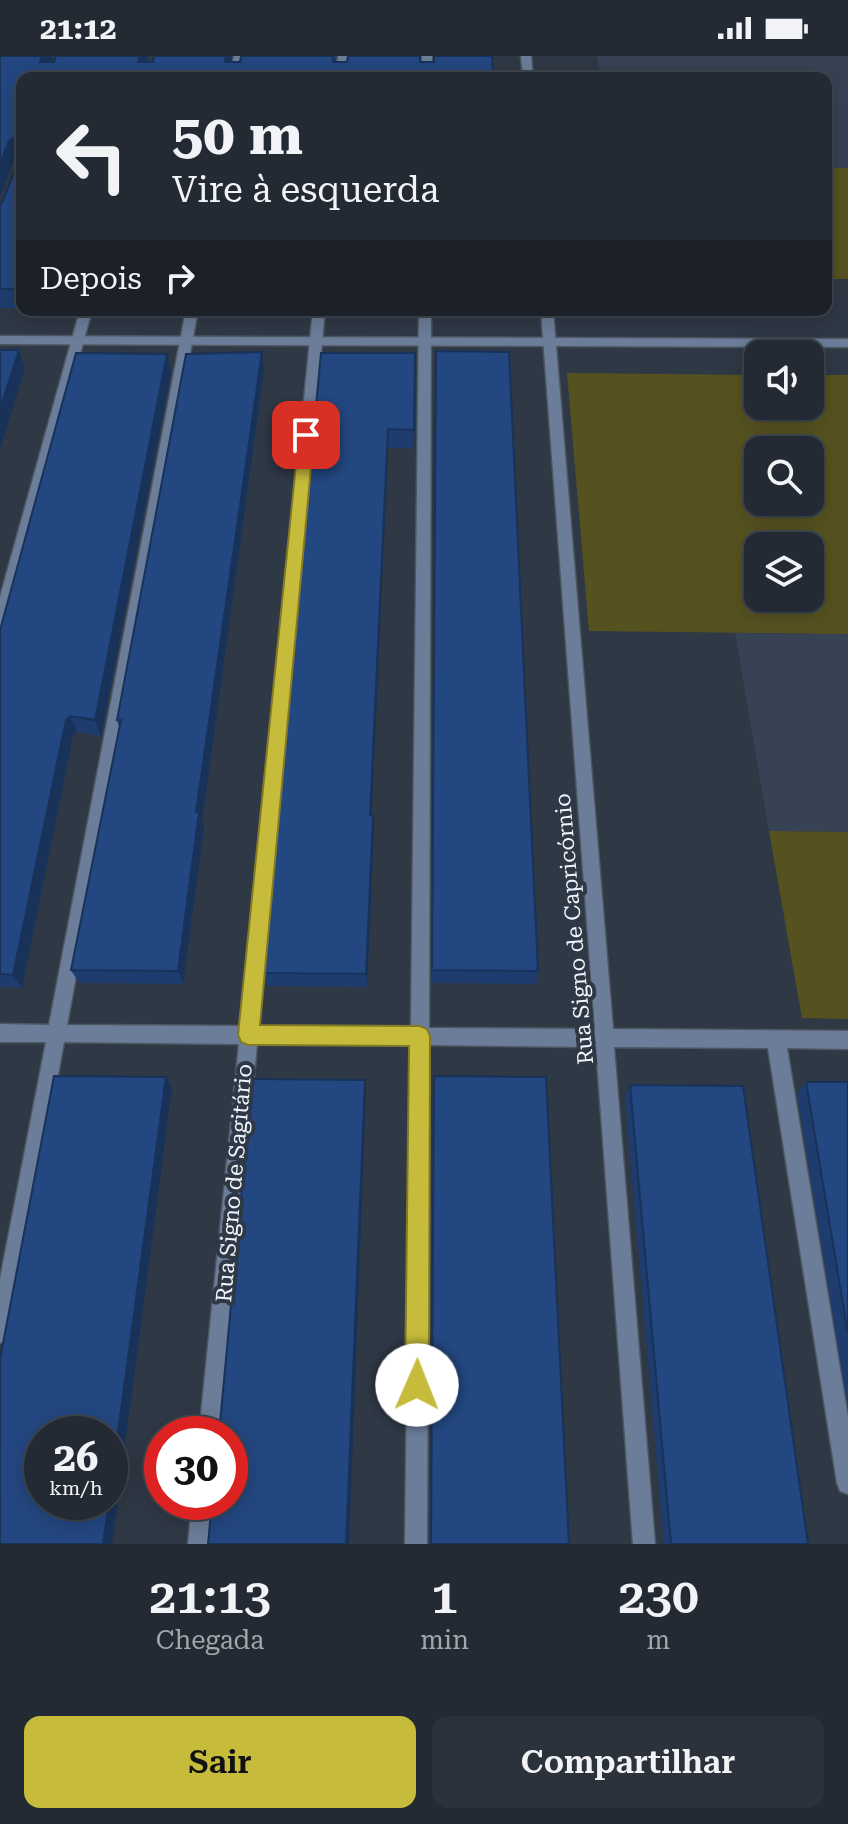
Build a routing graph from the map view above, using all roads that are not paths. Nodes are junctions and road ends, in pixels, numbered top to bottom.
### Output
1 (84, 316) edge
2 (191, 316) edge
3 (318, 316) edge
4 (425, 316) edge
5 (547, 316) edge
6 (0, 340) edge
7 (77, 340) junction
8 (186, 340) junction
9 (316, 341) junction
10 (425, 341) junction
11 (549, 342) junction
12 (848, 343) edge
13 (0, 623) edge
14 (0, 1033) edge
15 (56, 1033) junction
16 (248, 1035) junction
17 (420, 1036) junction
18 (605, 1038) junction
19 (776, 1039) junction
20 (848, 1040) edge
21 (0, 1333) edge
22 (212, 1416) edge
23 (848, 1483) edge
24 (201, 1520) edge
25 (199, 1544) edge
26 (416, 1544) edge
27 (644, 1544) edge

1 - 7 street
2 - 8 street
3 - 9 street, Rua Signo de Sagitário
4 - 10 street
5 - 11 street, Rua Signo de Capricórnio
6 - 7 street
7 - 8 street
7 - 13 street
8 - 9 street
8 - 15 street
9 - 10 street
9 - 16 street, Rua Signo de Sagitário
10 - 11 street
10 - 17 street
11 - 12 street
11 - 18 street, Rua Signo de Capricórnio
14 - 15 street
15 - 16 street
15 - 21 street
16 - 17 street
16 - 22 street, Rua Signo de Sagitário
17 - 18 street
17 - 26 street
18 - 19 street
18 - 27 street, Rua Signo de Capricórnio
19 - 20 street
19 - 23 street
24 - 25 street

